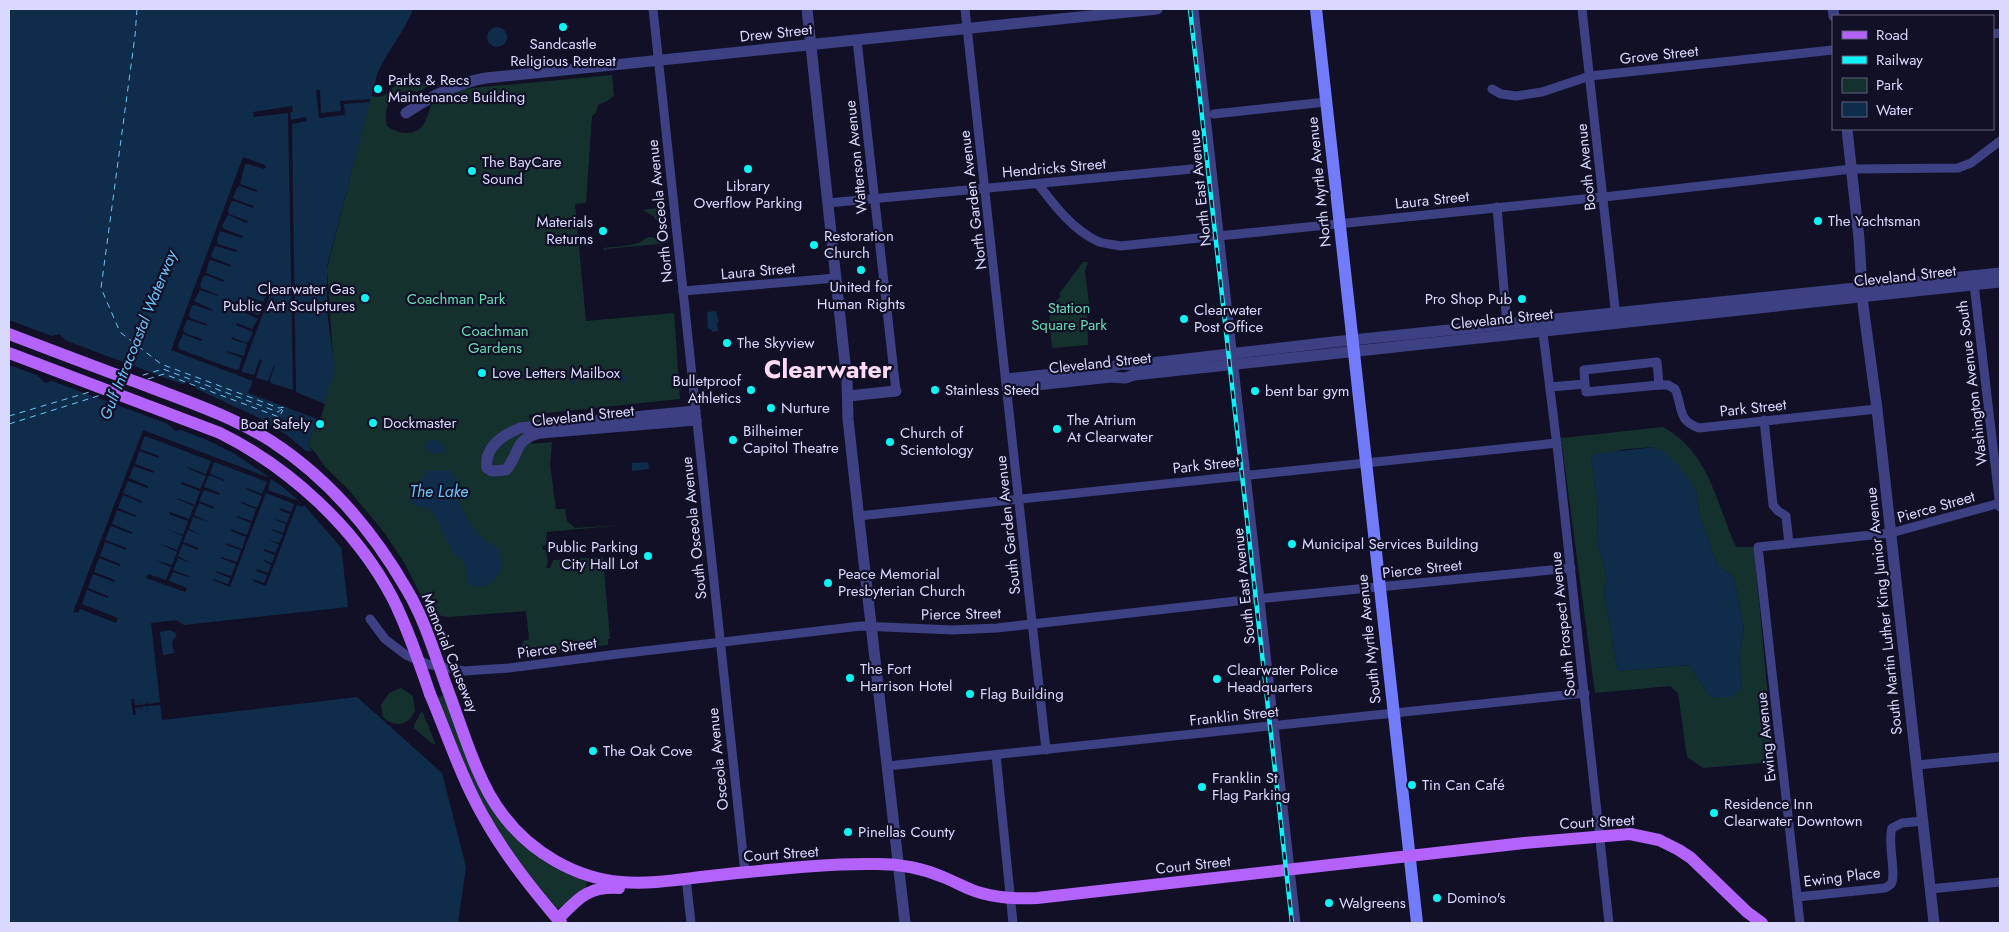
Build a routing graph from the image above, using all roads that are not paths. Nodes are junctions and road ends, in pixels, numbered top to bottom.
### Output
1 (653, 9) edge
2 (807, 9) edge
3 (965, 9) edge
4 (1157, 9) edge
5 (1194, 9) edge
6 (1316, 9) edge
7 (1582, 9) edge
8 (968, 28) junction
9 (857, 40) junction
10 (811, 45) junction
11 (1832, 50) edge
12 (659, 60) junction
13 (1590, 76) junction
14 (1492, 89) dead end
15 (1326, 102) junction
16 (406, 113) dead end
17 (1214, 114) dead end
18 (1847, 130) edge
19 (2000, 141) edge
20 (1852, 169) junction
21 (1192, 170) dead end
22 (1038, 184) junction
23 (985, 188) junction
24 (1604, 197) junction
25 (875, 199) junction
26 (828, 204) junction
27 (1497, 207) junction
28 (1340, 224) junction
29 (1219, 237) junction
30 (2000, 273) edge
31 (836, 278) junction
32 (2000, 282) edge
33 (1974, 284) junction
34 (683, 291) junction
35 (1862, 292) junction
36 (1617, 318) junction
37 (1507, 325) junction
38 (1542, 325) junction
39 (9, 334) edge
40 (1353, 346) junction
41 (9, 352) edge
42 (1233, 359) junction
43 (1007, 383) junction
44 (1585, 384) junction
45 (1659, 384) junction
46 (1550, 387) junction
47 (896, 391) joint
48 (848, 401) junction
49 (1877, 409) junction
50 (696, 416) junction
51 (1764, 420) junction
52 (504, 436) junction
53 (1557, 443) junction
54 (519, 446) junction
55 (1366, 462) junction
56 (1245, 475) junction
57 (1019, 499) junction
58 (2000, 503) edge
59 (2000, 509) edge
60 (858, 516) junction
61 (1891, 533) junction
62 (1790, 544) junction
63 (1758, 547) joint
64 (1571, 568) junction
65 (1380, 588) junction
66 (1260, 600) junction
67 (370, 619) dead end
68 (871, 625) junction
69 (1033, 625) junction
70 (720, 642) junction
71 (1584, 693) junction
72 (1394, 713) junction
73 (1274, 726) junction
74 (1046, 750) junction
75 (996, 755) junction
76 (2000, 757) edge
77 (1916, 765) junction
78 (887, 766) junction
79 (1923, 821) junction
80 (1599, 836) junction
81 (1410, 857) junction
82 (898, 865) junction
83 (1290, 870) junction
84 (745, 873) junction
85 (686, 878) junction
86 (603, 879) joint
87 (2000, 882) edge
88 (1930, 889) junction
89 (1797, 897) junction
90 (1010, 898) junction
91 (1750, 918) edge
92 (559, 921) edge
93 (691, 923) edge
94 (905, 923) edge
95 (1013, 923) edge
96 (1296, 923) edge
97 (1417, 923) edge
98 (1609, 923) edge
99 (1762, 923) edge
100 (1800, 923) edge
101 (1934, 923) edge

1 - 12 street, North Osceola Avenue
2 - 10 street
3 - 8 street, North Garden Avenue
4 - 8 street, Drew Street
5 - 29 street, North East Avenue
6 - 15 main road, North Myrtle Avenue
7 - 13 street, Booth Avenue
8 - 9 street, Drew Street
8 - 23 street, North Garden Avenue
9 - 10 street, Drew Street
9 - 25 street, Watterson Avenue
10 - 12 street, Drew Street
10 - 26 street
11 - 13 street, Grove Street
12 - 16 street, Drew Street
12 - 34 street, North Osceola Avenue
13 - 14 street, Grove Street
13 - 24 street, Booth Avenue
15 - 17 street
15 - 28 main road, North Myrtle Avenue
18 - 20 street, South Martin Luther King Junior Avenue
19 - 20 street, Laura Street
20 - 24 street, Laura Street
20 - 35 street, South Martin Luther King Junior Avenue
21 - 22 street, Hendricks Street
22 - 23 street, Hendricks Street
22 - 29 street, Laura Street
23 - 25 street, Hendricks Street
23 - 43 street, North Garden Avenue
24 - 27 street, Laura Street
24 - 36 street, Booth Avenue
25 - 26 street, Hendricks Street
25 - 47 street, Watterson Avenue
26 - 31 street
27 - 28 street, Laura Street
27 - 37 street
28 - 29 street, Laura Street
28 - 40 main road, North Myrtle Avenue
29 - 42 street, North East Avenue
30 - 35 street, Cleveland Street
31 - 34 street, Laura Street
31 - 48 street
32 - 33 street, Cleveland Street
33 - 35 street, Cleveland Street
33 - 58 street, Washington Avenue South
34 - 50 street, North Osceola Avenue
35 - 36 street, Cleveland Street
35 - 49 street, South Martin Luther King Junior Avenue
36 - 38 street, Cleveland Street
37 - 38 street
37 - 40 street
38 - 40 street, Cleveland Street
38 - 46 street, South Prospect Avenue
39 - 86 main road, Memorial Causeway, bridge
40 - 42 street, Cleveland Street
40 - 55 main road, South Myrtle Avenue
41 - 92 main road, bridge
42 - 43 street, Cleveland Street
42 - 56 street, South East Avenue
43 - 57 street, South Garden Avenue
44 - 45 street
44 - 45 street
44 - 46 street
45 - 51 street, Park Street
46 - 53 street, South Prospect Avenue
47 - 48 street
48 - 60 street
49 - 51 street, Park Street
49 - 61 street, South Martin Luther King Junior Avenue
50 - 52 street, Cleveland Street
50 - 54 street, Cleveland Street
50 - 70 street, South Osceola Avenue
51 - 62 street
52 - 54 street
52 - 54 street, Cleveland Street
53 - 55 street, Park Street
53 - 64 street, South Prospect Avenue
55 - 56 street, Park Street
55 - 65 main road, South Myrtle Avenue
56 - 57 street, Park Street
56 - 66 street, South East Avenue
57 - 60 street, Park Street
57 - 69 street, South Garden Avenue
58 - 59 street, Washington Avenue South
58 - 61 street, Pierce Street
60 - 68 street
61 - 62 street, Pierce Street
61 - 77 street, South Martin Luther King Junior Avenue
62 - 63 street, Pierce Street
63 - 89 street, Ewing Avenue
64 - 65 street, Pierce Street
64 - 71 street, South Prospect Avenue
65 - 66 street, Pierce Street
65 - 72 main road, South Myrtle Avenue
66 - 69 street, Pierce Street
66 - 73 street, South East Avenue
67 - 70 street, Pierce Street
68 - 69 street, Pierce Street
68 - 70 street, Pierce Street
68 - 78 street
69 - 74 street, South Garden Avenue
70 - 84 street, Osceola Avenue
71 - 72 street, Franklin Street
71 - 80 street, South Prospect Avenue
72 - 73 street, Franklin Street
72 - 81 main road, South Myrtle Avenue
73 - 74 street, Franklin Street
73 - 83 street, South East Avenue
74 - 75 street, Franklin Street
75 - 78 street, Franklin Street
75 - 90 street
76 - 77 street
77 - 79 street, South Martin Luther King Junior Avenue
78 - 82 street
79 - 88 street, South Martin Luther King Junior Avenue
79 - 89 street, Ewing Place
80 - 81 main road, Court Street
80 - 91 main road, Court Street
80 - 98 street, South Prospect Avenue
81 - 83 main road, Court Street
81 - 97 main road, South Myrtle Avenue
82 - 84 main road, Court Street
82 - 90 main road, Court Street
82 - 94 street
83 - 90 main road, Court Street
83 - 96 street, South East Avenue
84 - 85 main road, Court Street
85 - 86 main road, Court Street
85 - 92 main road
85 - 93 street
87 - 88 street
88 - 101 street, South Martin Luther King Junior Avenue
89 - 100 street, Ewing Avenue
90 - 95 street
91 - 99 main road, Court Street

